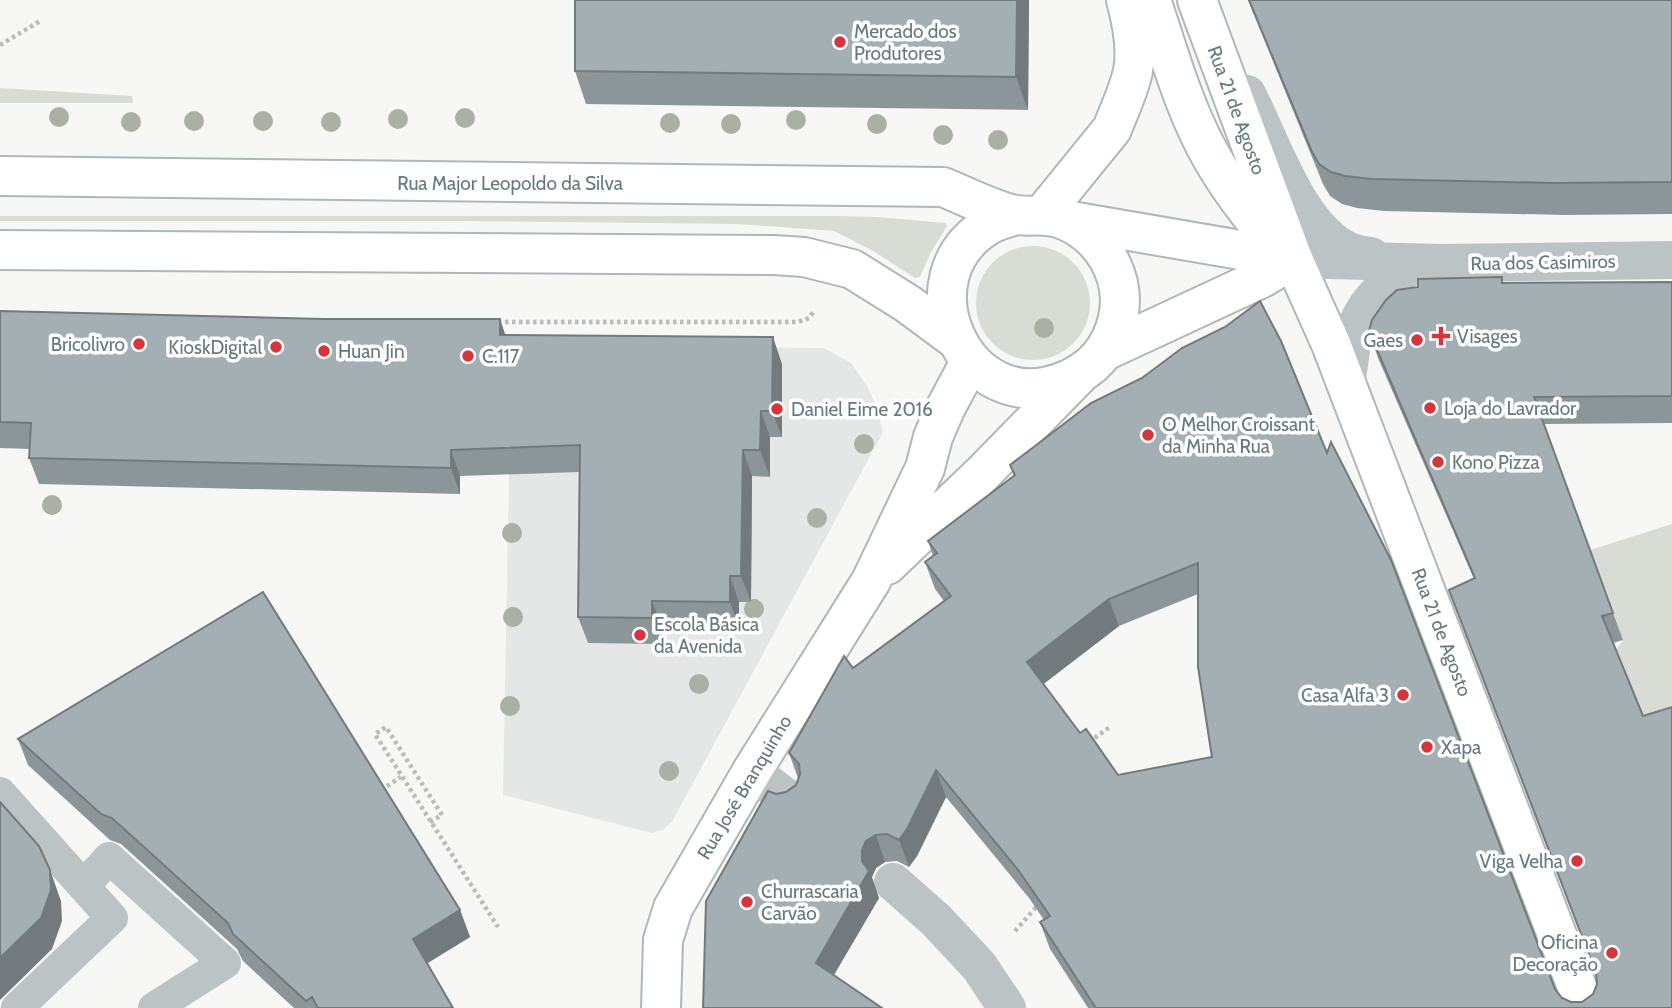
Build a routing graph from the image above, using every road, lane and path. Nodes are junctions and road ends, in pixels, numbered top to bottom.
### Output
1 (1126, 0) edge
2 (1151, 0) edge
3 (1199, 0) edge
4 (1221, 0) edge
5 (42, 20) dead end
6 (0, 45) edge
7 (1279, 161) junction
8 (0, 176) edge
9 (1041, 216) junction
10 (0, 250) edge
11 (1293, 259) junction
12 (1672, 260) edge
13 (1414, 263) junction
14 (816, 303) dead end
15 (486, 322) edge
16 (962, 350) junction
17 (1091, 364) junction
18 (1346, 383) junction
19 (871, 581) junction
20 (1110, 727) dead end
21 (1089, 742) edge
22 (751, 771) junction
23 (401, 777) junction
24 (380, 791) edge
25 (0, 793) edge
26 (788, 799) edge
27 (430, 822) junction
28 (893, 882) dead end
29 (83, 886) junction
30 (1039, 893) edge
31 (498, 927) dead end
32 (979, 966) junction
33 (17, 1008) edge
34 (154, 1008) edge
35 (661, 1008) edge
36 (1007, 1008) edge
37 (1585, 1008) edge

1 - 9 street
2 - 11 street, Rua 21 de Agosto
3 - 7 street, Rua dos Casimiros
3 - 11 street, Rua 21 de Agosto
4 - 7 street, Rua 21 de Agosto
5 - 6 path
7 - 11 street, Rua 21 de Agosto
7 - 13 street, Rua dos Casimiros
8 - 9 street, Rua Major Leopoldo da Silva
9 - 11 street, Rua Major Leopoldo da Silva
9 - 16 street
9 - 17 street, Rua Major Leopoldo da Silva
10 - 16 street
11 - 13 street, Rua dos Casimiros
11 - 17 street
11 - 18 street, Rua 21 de Agosto
12 - 13 street, Rua dos Casimiros
13 - 18 street
14 - 15 path
16 - 17 street
16 - 19 street, Rua José Branquinho
17 - 19 street, Rua José Branquinho
18 - 37 street, Rua 21 de Agosto
19 - 22 street, Rua José Branquinho
20 - 21 path
22 - 26 street
22 - 35 street, Rua José Branquinho
23 - 24 path
23 - 27 path
23 - 27 path
25 - 29 lane
27 - 31 path
28 - 32 street
29 - 33 lane
29 - 34 lane
30 - 32 path
32 - 36 street

